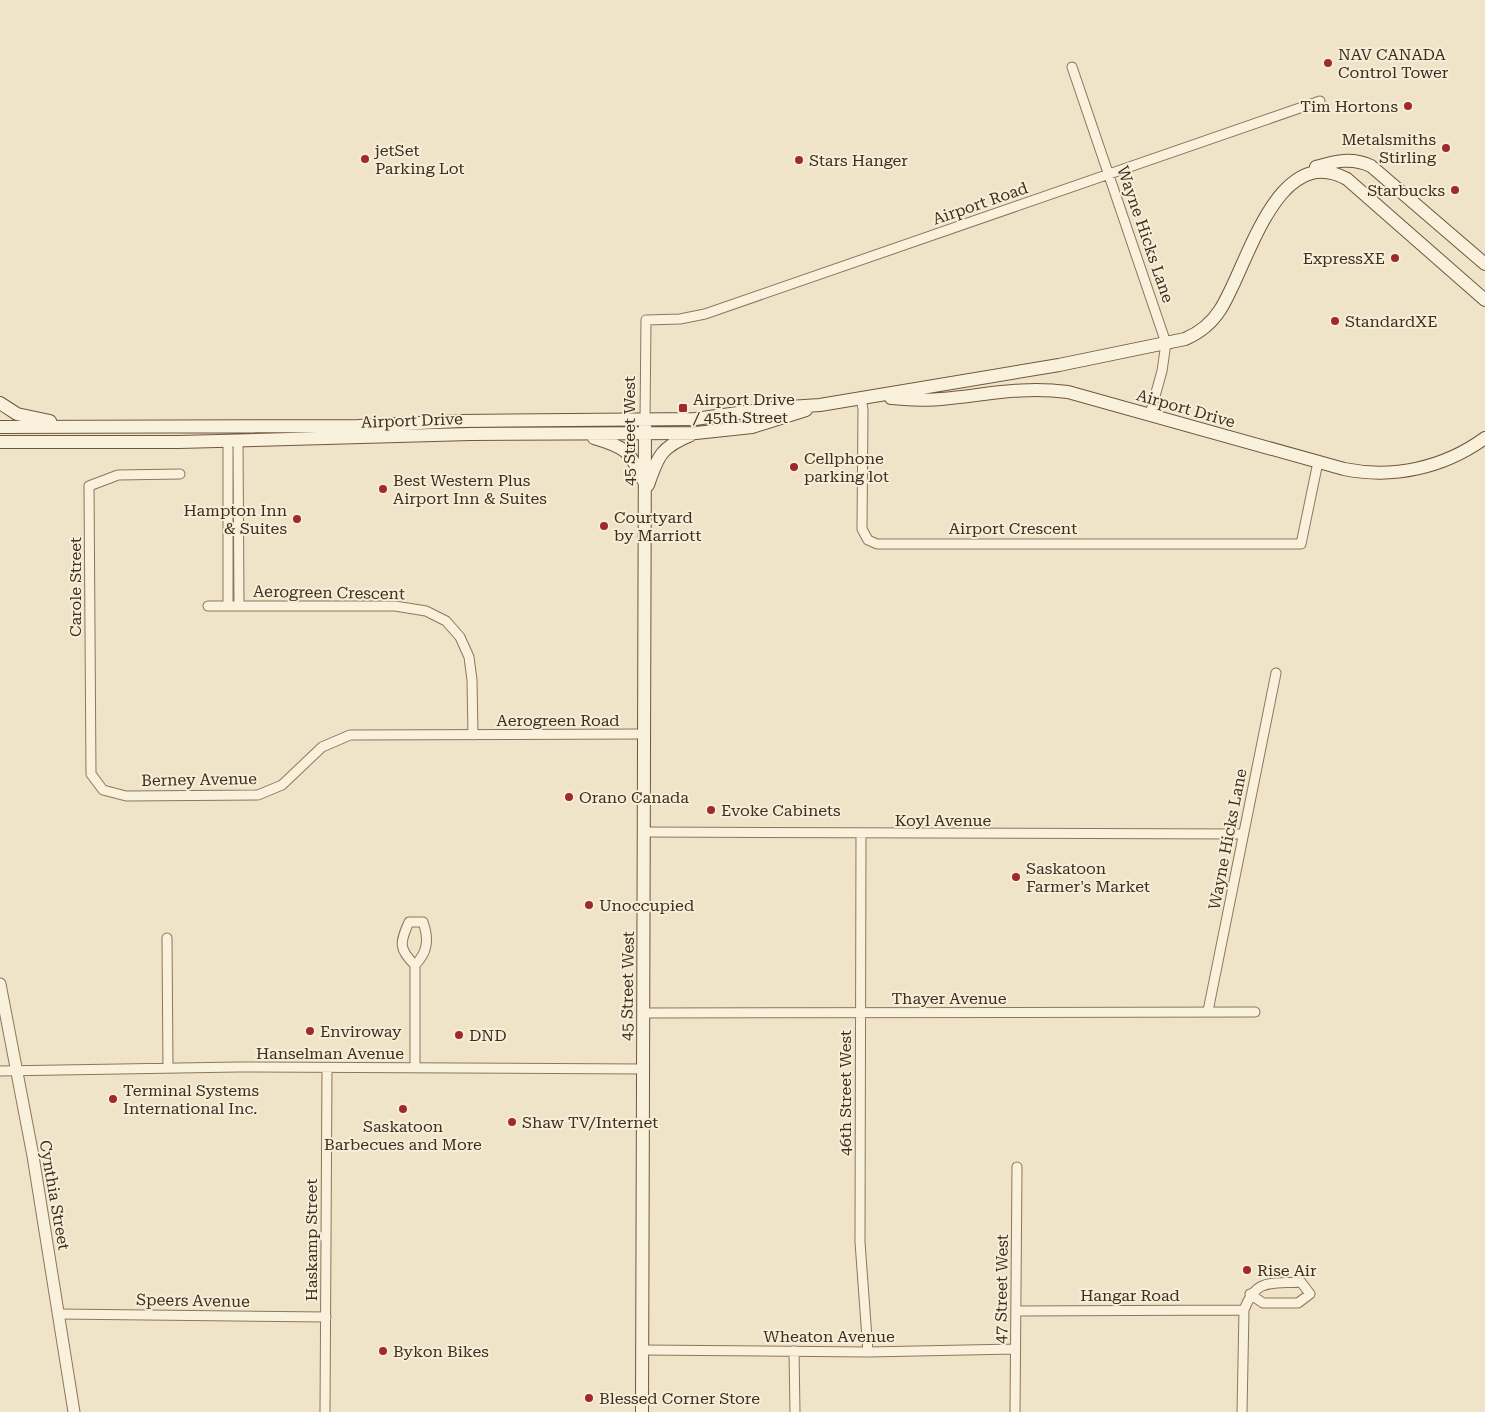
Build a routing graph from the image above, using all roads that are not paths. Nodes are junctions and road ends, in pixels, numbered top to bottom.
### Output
1 (1072, 67) dead end
2 (1320, 101) dead end
3 (1109, 174) junction
4 (1302, 176) junction
5 (1485, 264) edge
6 (1485, 300) edge
7 (646, 320) joint
8 (1166, 343) junction
9 (865, 398) junction
10 (0, 403) edge
11 (820, 405) junction
12 (1150, 414) junction
13 (645, 420) junction
14 (0, 427) edge
15 (87, 427) junction
16 (645, 433) junction
17 (696, 433) junction
18 (579, 434) junction
19 (1485, 438) edge
20 (233, 441) junction
21 (0, 442) edge
22 (13, 442) junction
23 (0, 450) edge
24 (1318, 462) junction
25 (180, 474) dead end
26 (645, 489) junction
27 (208, 606) dead end
28 (228, 606) junction
29 (239, 606) junction
30 (1276, 673) dead end
31 (90, 687) joint
32 (644, 734) junction
33 (473, 735) junction
34 (644, 832) junction
35 (861, 834) junction
36 (1243, 834) junction
37 (167, 938) dead end
38 (415, 965) junction
39 (0, 984) edge
40 (860, 1012) junction
41 (1208, 1012) junction
42 (1255, 1012) dead end
43 (643, 1013) junction
44 (168, 1068) junction
45 (327, 1068) junction
46 (415, 1068) junction
47 (643, 1069) junction
48 (0, 1071) edge
49 (17, 1071) junction
50 (1017, 1167) dead end
51 (1250, 1294) junction
52 (1244, 1310) junction
53 (1017, 1311) junction
54 (59, 1314) junction
55 (326, 1317) junction
56 (1016, 1349) junction
57 (642, 1350) junction
58 (794, 1351) junction
59 (868, 1352) junction
60 (74, 1412) edge
61 (325, 1412) edge
62 (642, 1412) edge
63 (795, 1412) edge
64 (1016, 1412) edge
65 (1242, 1412) edge

1 - 3 street, Wayne Hicks Lane
2 - 3 street, Airport Road
3 - 7 street, Airport Road
3 - 8 street, Wayne Hicks Lane
4 - 5 main road, Airport Drive
4 - 6 main road, Airport Drive
4 - 8 main road, Airport Drive
7 - 13 street, 45 Street West
8 - 9 main road, Airport Drive
8 - 12 street, Wayne Hicks Lane
9 - 11 main road, Airport Drive
9 - 12 main road, Airport Drive
9 - 24 street, Airport Crescent
10 - 15 main road
11 - 13 main road, Airport Drive
11 - 17 main road, Airport Drive
12 - 24 main road, Airport Drive
13 - 15 main road, Airport Drive
13 - 16 main road, 45 Street West
14 - 15 main road, Airport Drive
16 - 17 main road, Airport Drive
16 - 18 main road, Airport Drive
16 - 26 main road, 45 Street West
17 - 26 main road
18 - 20 main road, Airport Drive
18 - 26 main road
19 - 24 main road, Airport Drive
20 - 22 main road, Airport Drive
20 - 28 street
20 - 29 street
21 - 22 main road, Airport Drive
22 - 23 main road
25 - 31 street, Carole Street
26 - 32 main road, 45 Street West
27 - 28 street, Aerogreen Crescent
28 - 29 street, Aerogreen Crescent
29 - 33 street, Aerogreen Crescent
30 - 36 street, Wayne Hicks Lane
31 - 33 street, Berney Avenue
32 - 33 street, Aerogreen Road
32 - 34 main road, 45 Street West
34 - 35 street, Koyl Avenue
34 - 43 main road, 45 Street West
35 - 36 street, Koyl Avenue
35 - 40 street, 46th Street West
36 - 41 street, Wayne Hicks Lane
37 - 44 street
38 - 38 street
38 - 46 street
39 - 49 street, Cynthia Street
40 - 41 street, Thayer Avenue
40 - 43 street, Thayer Avenue
40 - 59 street, 46th Street West
41 - 42 street, Thayer Avenue
43 - 47 main road, 45 Street West
44 - 45 street, Hanselman Avenue
44 - 49 street, Hanselman Avenue
45 - 46 street, Hanselman Avenue
45 - 55 street, Haskamp Street
46 - 47 street, Hanselman Avenue
47 - 57 main road, 45 Street West
48 - 49 street, Hanselman Avenue
49 - 54 street, Cynthia Street
50 - 53 street, 47 Street West
51 - 51 street
51 - 52 street
52 - 53 street, Hangar Road
52 - 65 street
53 - 56 street, 47 Street West
54 - 55 street, Speers Avenue
54 - 60 street, Cynthia Street
55 - 61 street, Haskamp Street
56 - 59 street, Wheaton Avenue
56 - 64 street, 47 Street West
57 - 58 street, Wheaton Avenue
57 - 62 main road, 45 Street West
58 - 59 street, Wheaton Avenue
58 - 63 street

